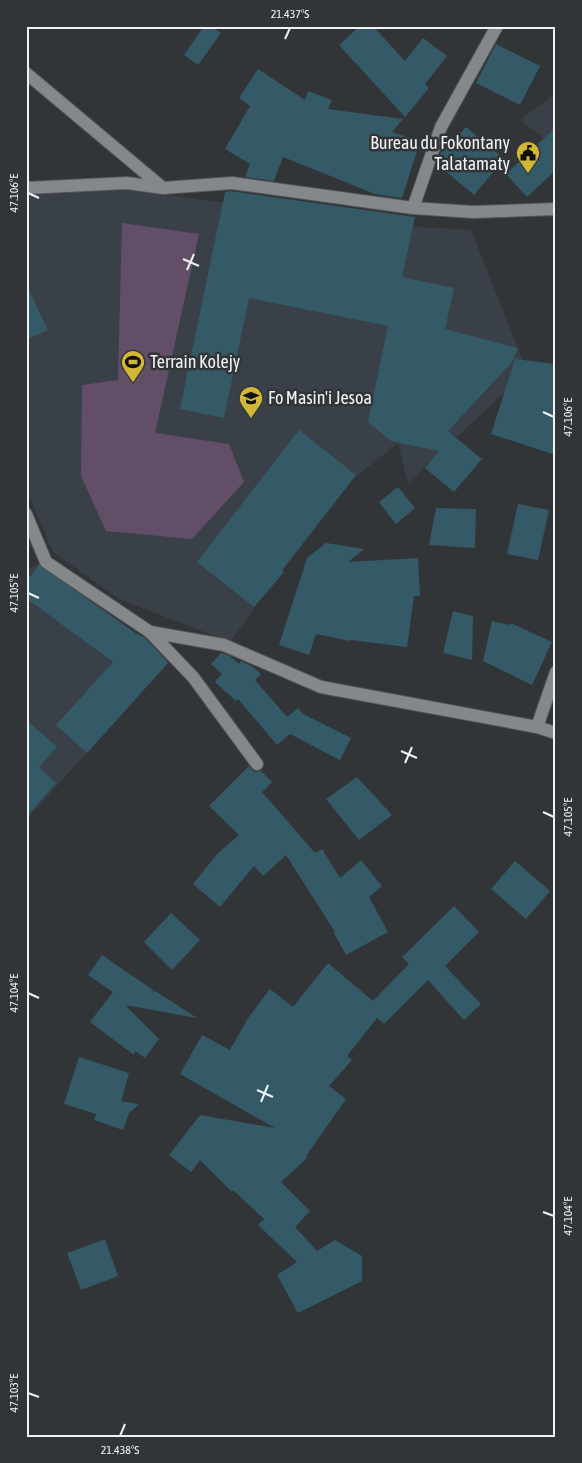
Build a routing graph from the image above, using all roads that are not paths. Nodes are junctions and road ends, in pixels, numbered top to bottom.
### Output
1 (497, 26) edge
2 (26, 73) edge
3 (26, 188) edge
4 (163, 188) junction
5 (413, 208) junction
6 (556, 209) edge
7 (26, 514) edge
8 (150, 632) junction
9 (556, 672) edge
10 (537, 727) junction
11 (556, 733) edge
12 (257, 764) dead end

1 - 5 street
2 - 4 street
3 - 4 street
4 - 5 street
5 - 6 street
7 - 8 street
8 - 10 street
8 - 12 street
9 - 10 street
10 - 11 street

